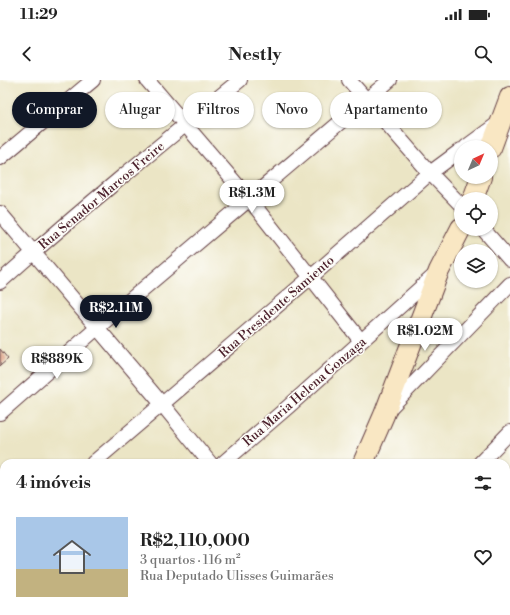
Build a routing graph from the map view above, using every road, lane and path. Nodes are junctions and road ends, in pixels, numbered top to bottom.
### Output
1 (93, 80) edge
2 (147, 80) edge
3 (240, 80) edge
4 (349, 80) edge
5 (390, 80) edge
6 (225, 92) edge
7 (360, 92) edge
8 (376, 92) edge
9 (510, 97) edge
10 (500, 122) junction
11 (183, 123) edge
12 (183, 127) edge
13 (188, 128) edge
14 (334, 128) edge
15 (391, 128) edge
16 (476, 140) edge
17 (494, 140) edge
18 (454, 155) edge
19 (0, 158) edge
20 (430, 173) junction
21 (454, 198) edge
22 (250, 200) junction
23 (0, 213) edge
24 (457, 236) edge
25 (489, 236) edge
26 (33, 252) junction
27 (510, 260) edge
28 (439, 271) junction
29 (311, 277) junction
30 (0, 282) edge
31 (510, 284) edge
32 (98, 328) junction
33 (361, 341) junction
34 (162, 404) junction
35 (0, 413) edge
36 (384, 415) junction
37 (510, 432) edge
38 (98, 459) edge
39 (207, 459) edge
40 (228, 459) edge
41 (365, 459) edge
42 (484, 459) edge

1 - 19 street
2 - 11 street
3 - 6 street, Rua Senador Marcos Freire
4 - 7 street
5 - 8 street
9 - 10 street
10 - 16 street
10 - 17 street
12 - 26 street, Rua Senador Marcos Freire
13 - 22 street
14 - 22 street
15 - 20 street
18 - 20 street, Rua Presidente Samiento
20 - 21 street
20 - 29 street, Rua Presidente Samiento
22 - 29 street
22 - 32 street
23 - 26 street
24 - 28 street
25 - 27 street
26 - 30 street, Rua Senador Marcos Freire
26 - 32 street
28 - 33 street, Rua Maria Helena Gonzaga
28 - 36 street
29 - 33 street
29 - 34 street, Rua Presidente Samiento
31 - 36 street
32 - 34 street
32 - 35 street
33 - 40 street, Rua Maria Helena Gonzaga
34 - 38 street, Rua Presidente Samiento
34 - 39 street
36 - 41 street
37 - 42 street

